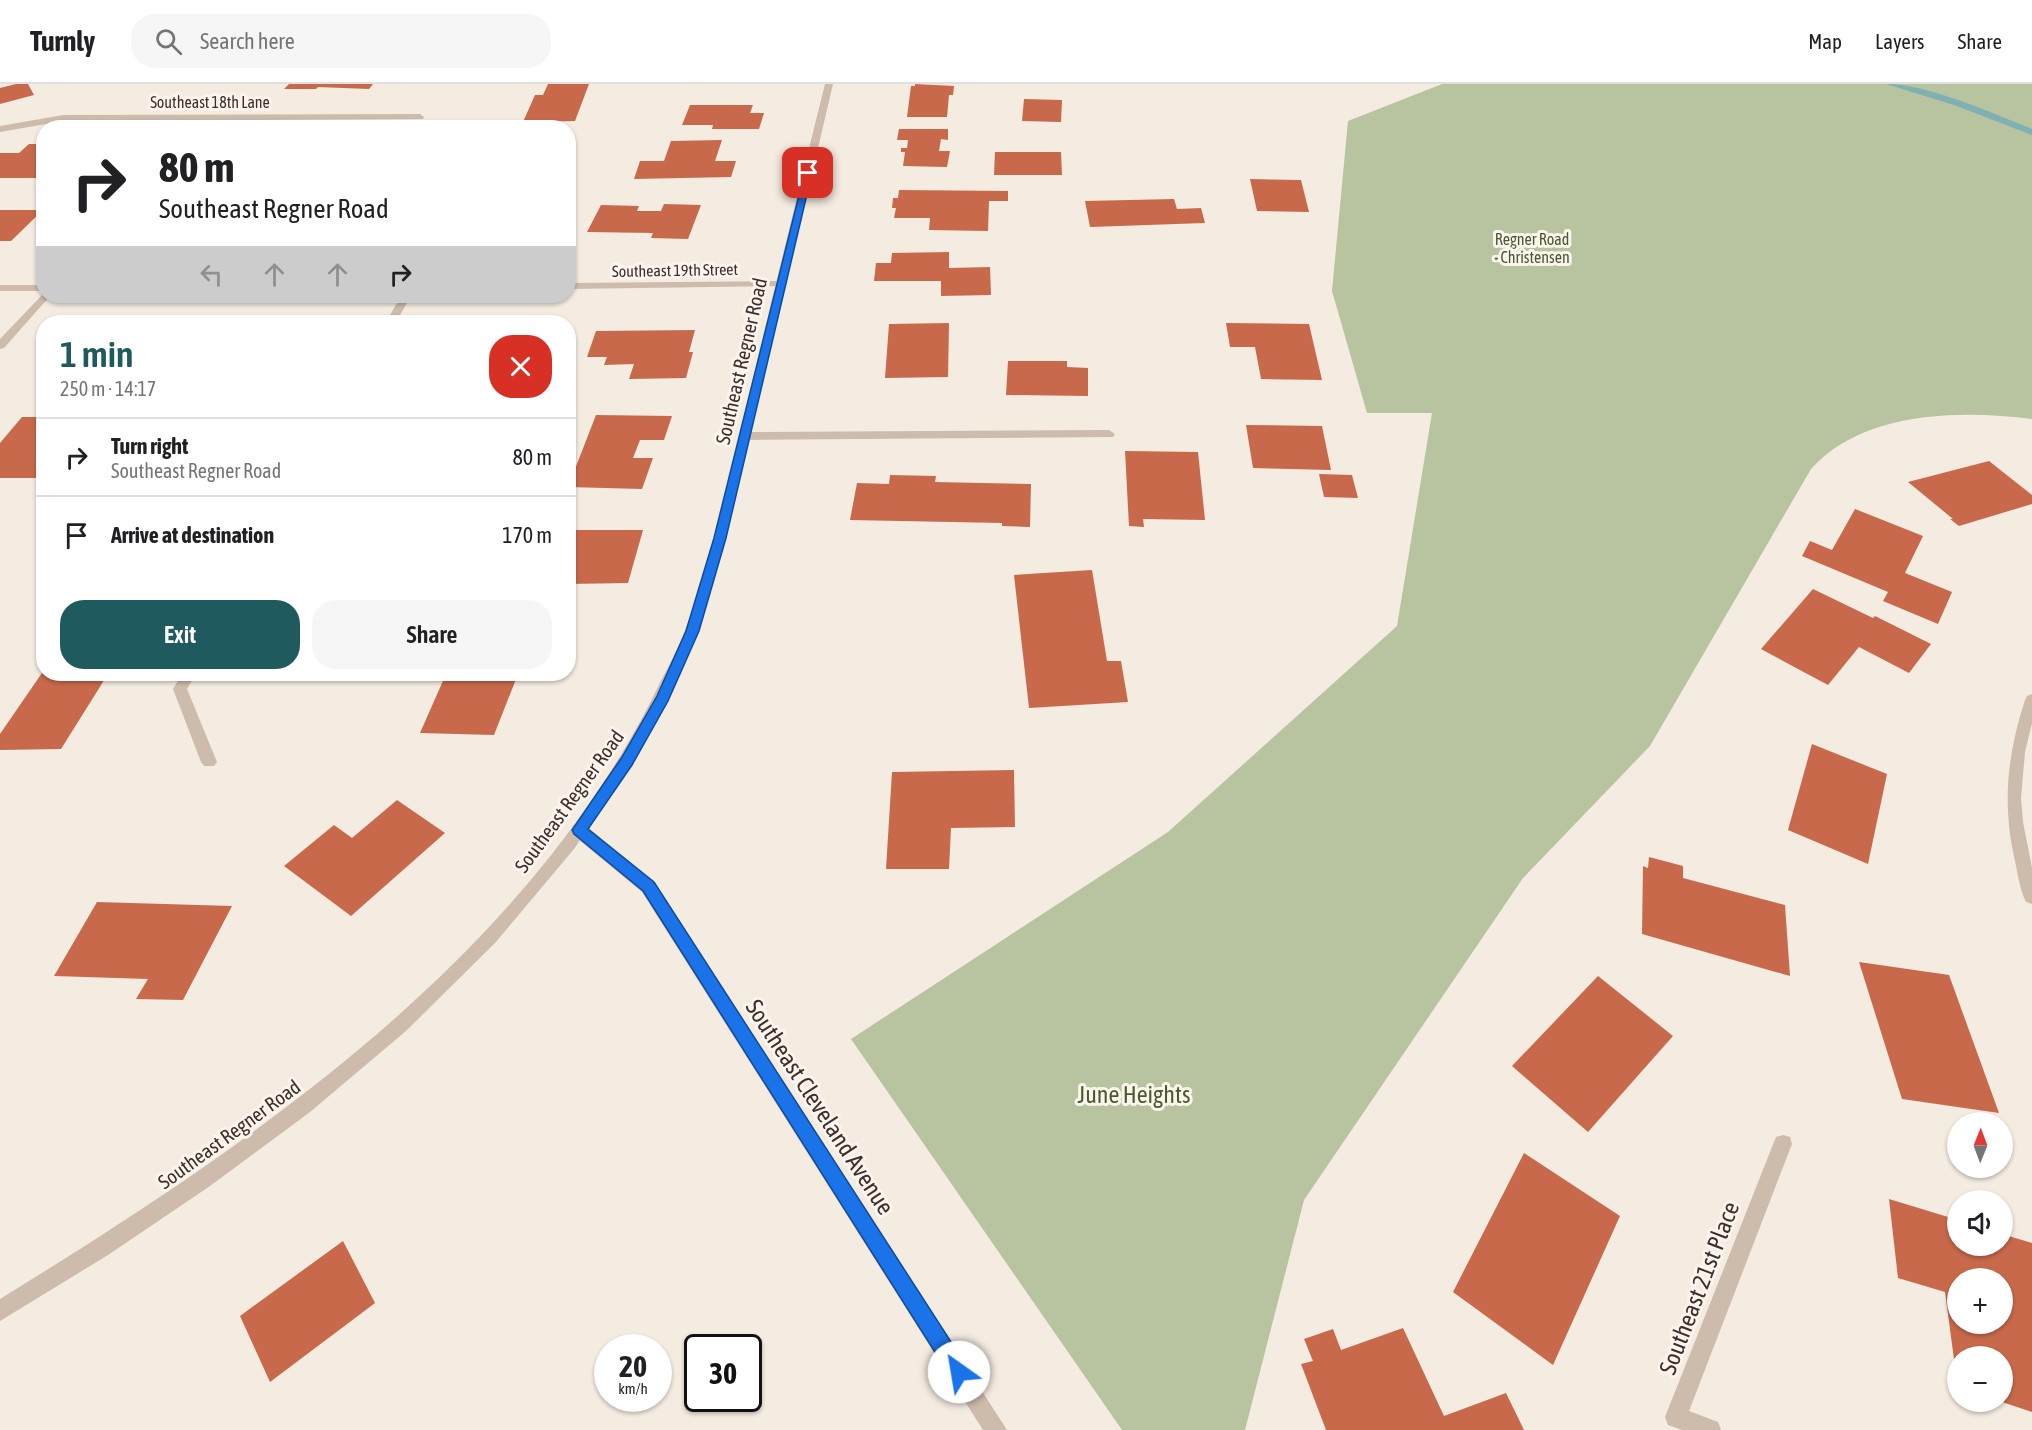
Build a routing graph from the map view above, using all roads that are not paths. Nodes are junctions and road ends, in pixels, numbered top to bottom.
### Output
1 (829, 84) edge
2 (420, 117) dead end
3 (52, 120) edge
4 (36, 123) edge
5 (0, 129) edge
6 (781, 284) junction
7 (576, 286) edge
8 (0, 288) edge
9 (36, 288) edge
10 (39, 303) edge
11 (0, 346) edge
12 (1109, 434) dead end
13 (745, 436) junction
14 (185, 681) edge
15 (2032, 700) edge
16 (209, 762) dead end
17 (579, 830) junction
18 (2032, 897) edge
19 (1783, 1144) dead end
20 (0, 1311) edge
21 (996, 1430) edge
22 (1710, 1430) edge

1 - 6 street, Southeast Regner Road
2 - 3 street, Southeast 18th Lane
4 - 5 street, Southeast 18th Lane
6 - 7 street, Southeast 19th Street
6 - 13 street, Southeast Regner Road
8 - 9 street
10 - 11 street
12 - 13 street
13 - 17 street, Southeast Regner Road
14 - 16 street
15 - 18 street
17 - 20 street, Southeast Regner Road
17 - 21 street, Southeast Cleveland Avenue
19 - 22 street, Southeast 21st Place

